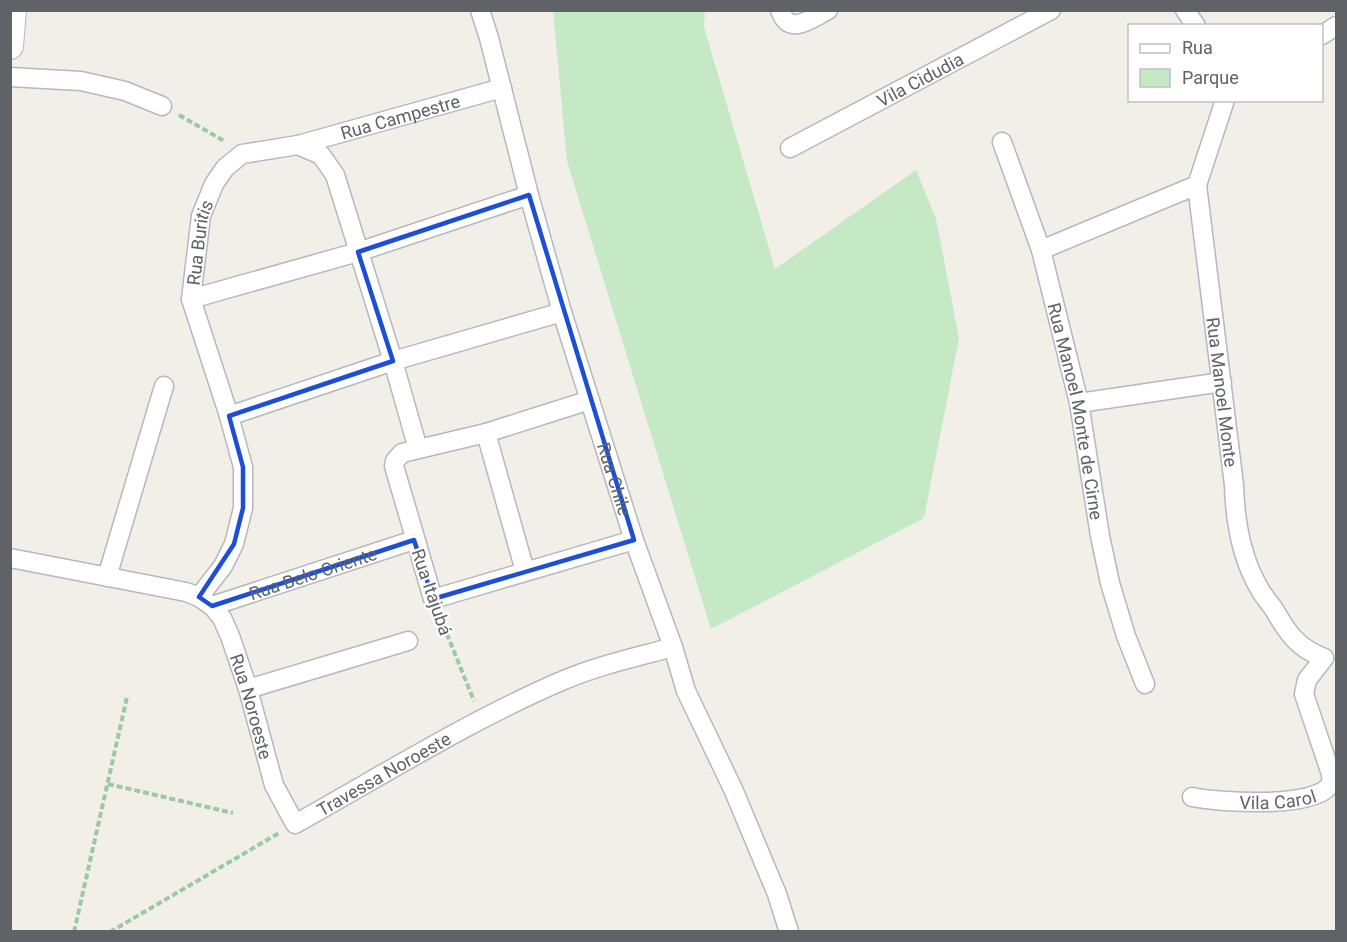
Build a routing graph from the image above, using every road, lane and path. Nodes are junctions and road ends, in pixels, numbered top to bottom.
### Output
1 (13, 10) edge
2 (480, 10) edge
3 (780, 10) edge
4 (828, 10) edge
5 (1051, 10) edge
6 (1185, 10) edge
7 (1195, 24) edge
8 (1336, 26) edge
9 (1323, 34) edge
10 (10, 46) edge
11 (10, 77) edge
12 (502, 88) junction
13 (1224, 102) edge
14 (162, 106) joint
15 (1002, 142) dead end
16 (298, 145) junction
17 (790, 148) dead end
18 (242, 154) junction
19 (1197, 185) junction
20 (528, 195) junction
21 (1041, 250) junction
22 (358, 252) junction
23 (191, 299) junction
24 (562, 312) junction
25 (393, 361) junction
26 (1222, 382) junction
27 (164, 386) dead end
28 (590, 400) junction
29 (1079, 402) junction
30 (229, 416) junction
31 (486, 433) junction
32 (418, 449) junction
33 (414, 540) junction
34 (634, 540) junction
35 (10, 558) edge
36 (525, 571) junction
37 (107, 577) junction
38 (432, 599) junction
39 (205, 602) junction
40 (408, 641) dead end
41 (673, 647) junction
42 (1330, 656) edge
43 (1145, 684) dead end
44 (248, 689) junction
45 (127, 697) dead end
46 (482, 720) junction
47 (108, 784) junction
48 (1192, 797) dead end
49 (233, 813) dead end
50 (295, 824) junction
51 (74, 932) edge
52 (110, 932) edge
53 (789, 932) edge

1 - 10 main road
2 - 12 street, Rua Chile
3 - 4 street
5 - 17 street, Vila Cidudia
6 - 7 street
8 - 9 street
11 - 14 street
12 - 16 street, Rua Campestre
12 - 20 street, Rua Chile
13 - 19 street, Rua Manoel Monte
14 - 18 path
15 - 21 street, Rua Manoel Monte de Cirne
16 - 18 street
16 - 22 street
18 - 23 street, Rua Buritis
19 - 21 street
19 - 26 street, Rua Manoel Monte
20 - 22 street
20 - 24 street, Rua Chile
21 - 29 street, Rua Manoel Monte de Cirne
22 - 23 street
22 - 25 street
23 - 30 street, Rua Buritis
24 - 25 street
24 - 28 street, Rua Chile
25 - 30 street
25 - 32 street
26 - 29 street
26 - 42 street, Rua Manoel Monte
27 - 37 street
28 - 31 street
28 - 34 street, Rua Chile
29 - 43 street, Rua Manoel Monte de Cirne
30 - 39 street, Rua Buritis
31 - 32 street
31 - 36 street
32 - 33 street, Rua Itajubá
33 - 38 street, Rua Itajubá
33 - 39 street, Rua Belo Oriente
34 - 36 street
34 - 41 street, Rua Chile
35 - 37 street
36 - 38 street
37 - 39 street
38 - 46 path, Rua Itajubá
39 - 44 street, Rua Noroeste
40 - 44 street
41 - 46 street, Travessa Noroeste
41 - 53 street, Rua Chile
42 - 48 street, Vila Carol
44 - 50 street, Rua Noroeste
45 - 47 path
46 - 50 street, Travessa Noroeste
47 - 49 path
47 - 51 path
50 - 52 path

